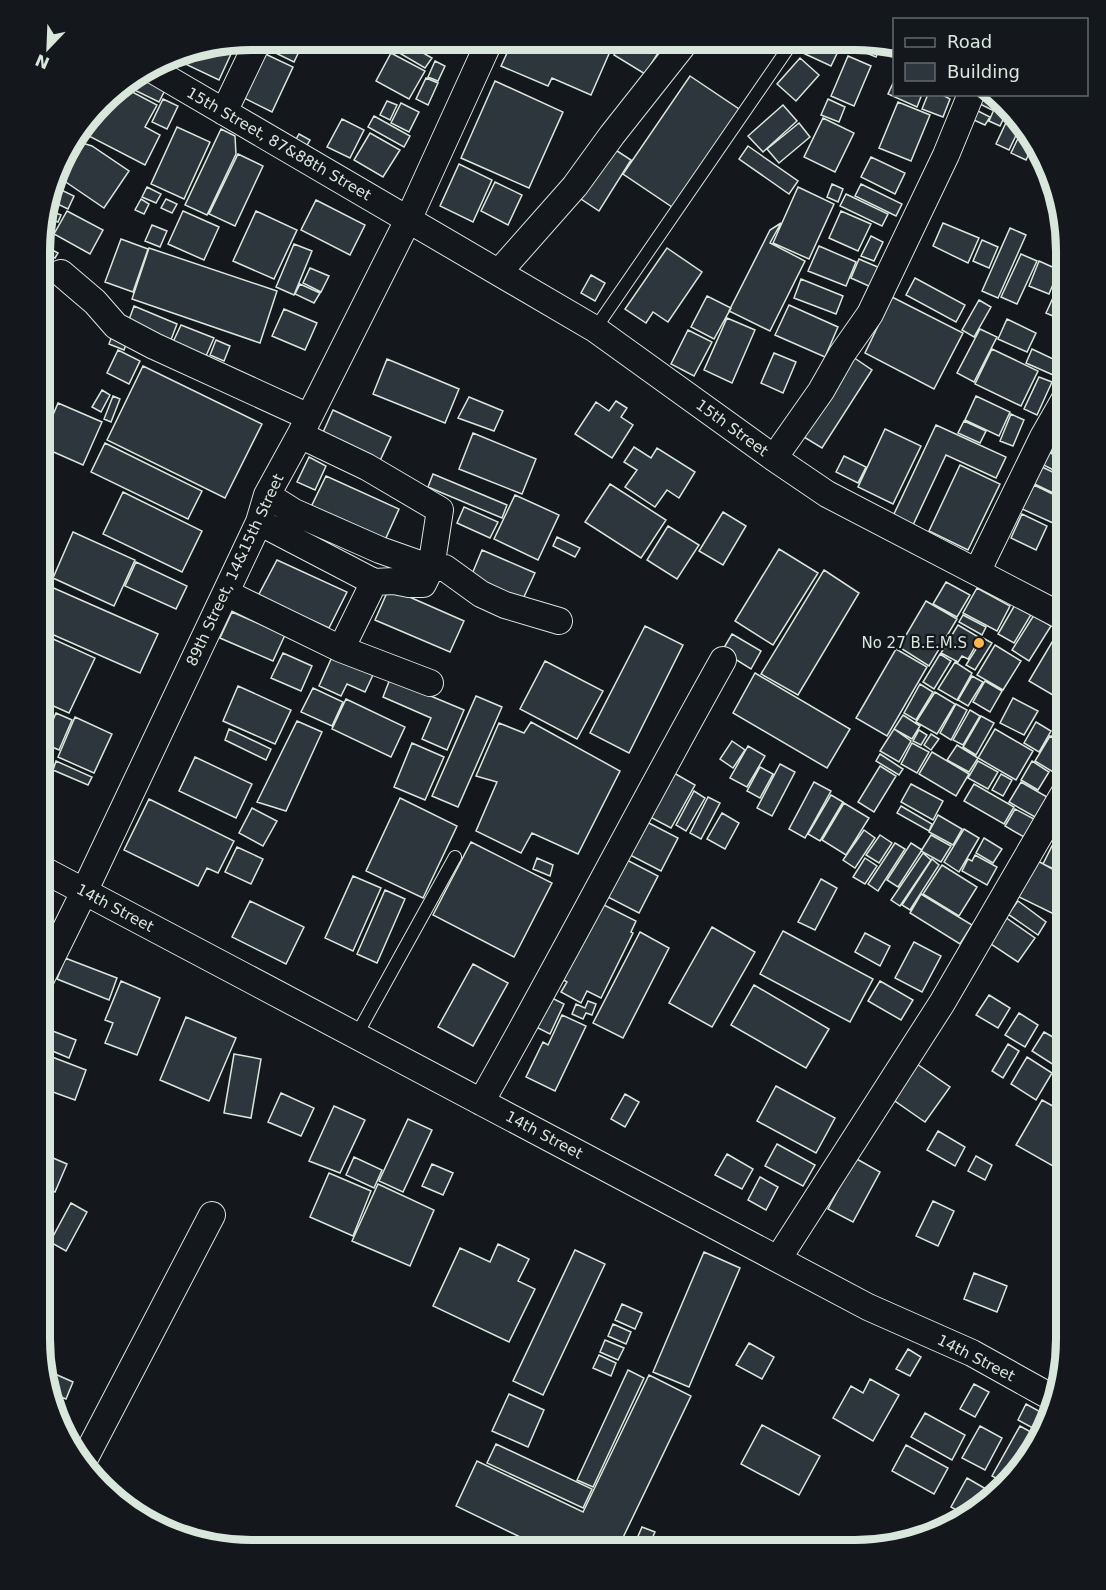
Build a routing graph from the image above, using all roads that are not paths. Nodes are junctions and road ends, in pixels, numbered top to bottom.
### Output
1 (254, 50) edge
2 (485, 50) edge
3 (679, 50) edge
4 (787, 50) edge
5 (157, 73) edge
6 (970, 96) edge
7 (224, 112) junction
8 (408, 220) junction
9 (500, 272) junction
10 (61, 273) dead end
11 (595, 329) junction
12 (1056, 414) edge
13 (304, 426) junction
14 (774, 458) junction
15 (267, 495) junction
16 (259, 522) junction
17 (431, 568) junction
18 (977, 573) junction
19 (374, 582) junction
20 (226, 593) junction
21 (1056, 613) edge
22 (559, 621) dead end
23 (341, 649) junction
24 (723, 660) dead end
25 (430, 683) dead end
26 (1056, 807) edge
27 (455, 857) dead end
28 (50, 873) edge
29 (84, 892) junction
30 (50, 961) edge
31 (356, 1036) junction
32 (481, 1102) junction
33 (212, 1215) dead end
34 (778, 1259) junction
35 (1048, 1395) edge
36 (86, 1456) edge

1 - 7 street
2 - 8 street, 89th Street, 14&15th Street
3 - 9 street
4 - 11 lane
5 - 7 street, 15th Street, 87&88th Street
6 - 14 street
7 - 8 street, 15th Street, 87&88th Street
8 - 9 street, 15th Street
8 - 13 street, 89th Street, 14&15th Street
9 - 11 street, 15th Street
10 - 13 street
11 - 14 street, 15th Street
12 - 18 street
13 - 15 street, 89th Street, 14&15th Street
13 - 17 street
14 - 18 street, 15th Street
15 - 16 street, 89th Street, 14&15th Street
15 - 17 street
16 - 19 street
16 - 20 street, 89th Street, 14&15th Street
17 - 19 street
17 - 22 street
18 - 21 street, 15th Street
19 - 23 street
20 - 23 street
20 - 29 street, 89th Street, 14&15th Street
23 - 25 street
24 - 32 street
26 - 34 street
27 - 31 lane
28 - 29 street, 14th Street
29 - 30 street, 89th Street, 14&15th Street
29 - 31 street, 14th Street
31 - 32 street, 14th Street
32 - 34 street, 14th Street
33 - 36 street
34 - 35 street, 14th Street

